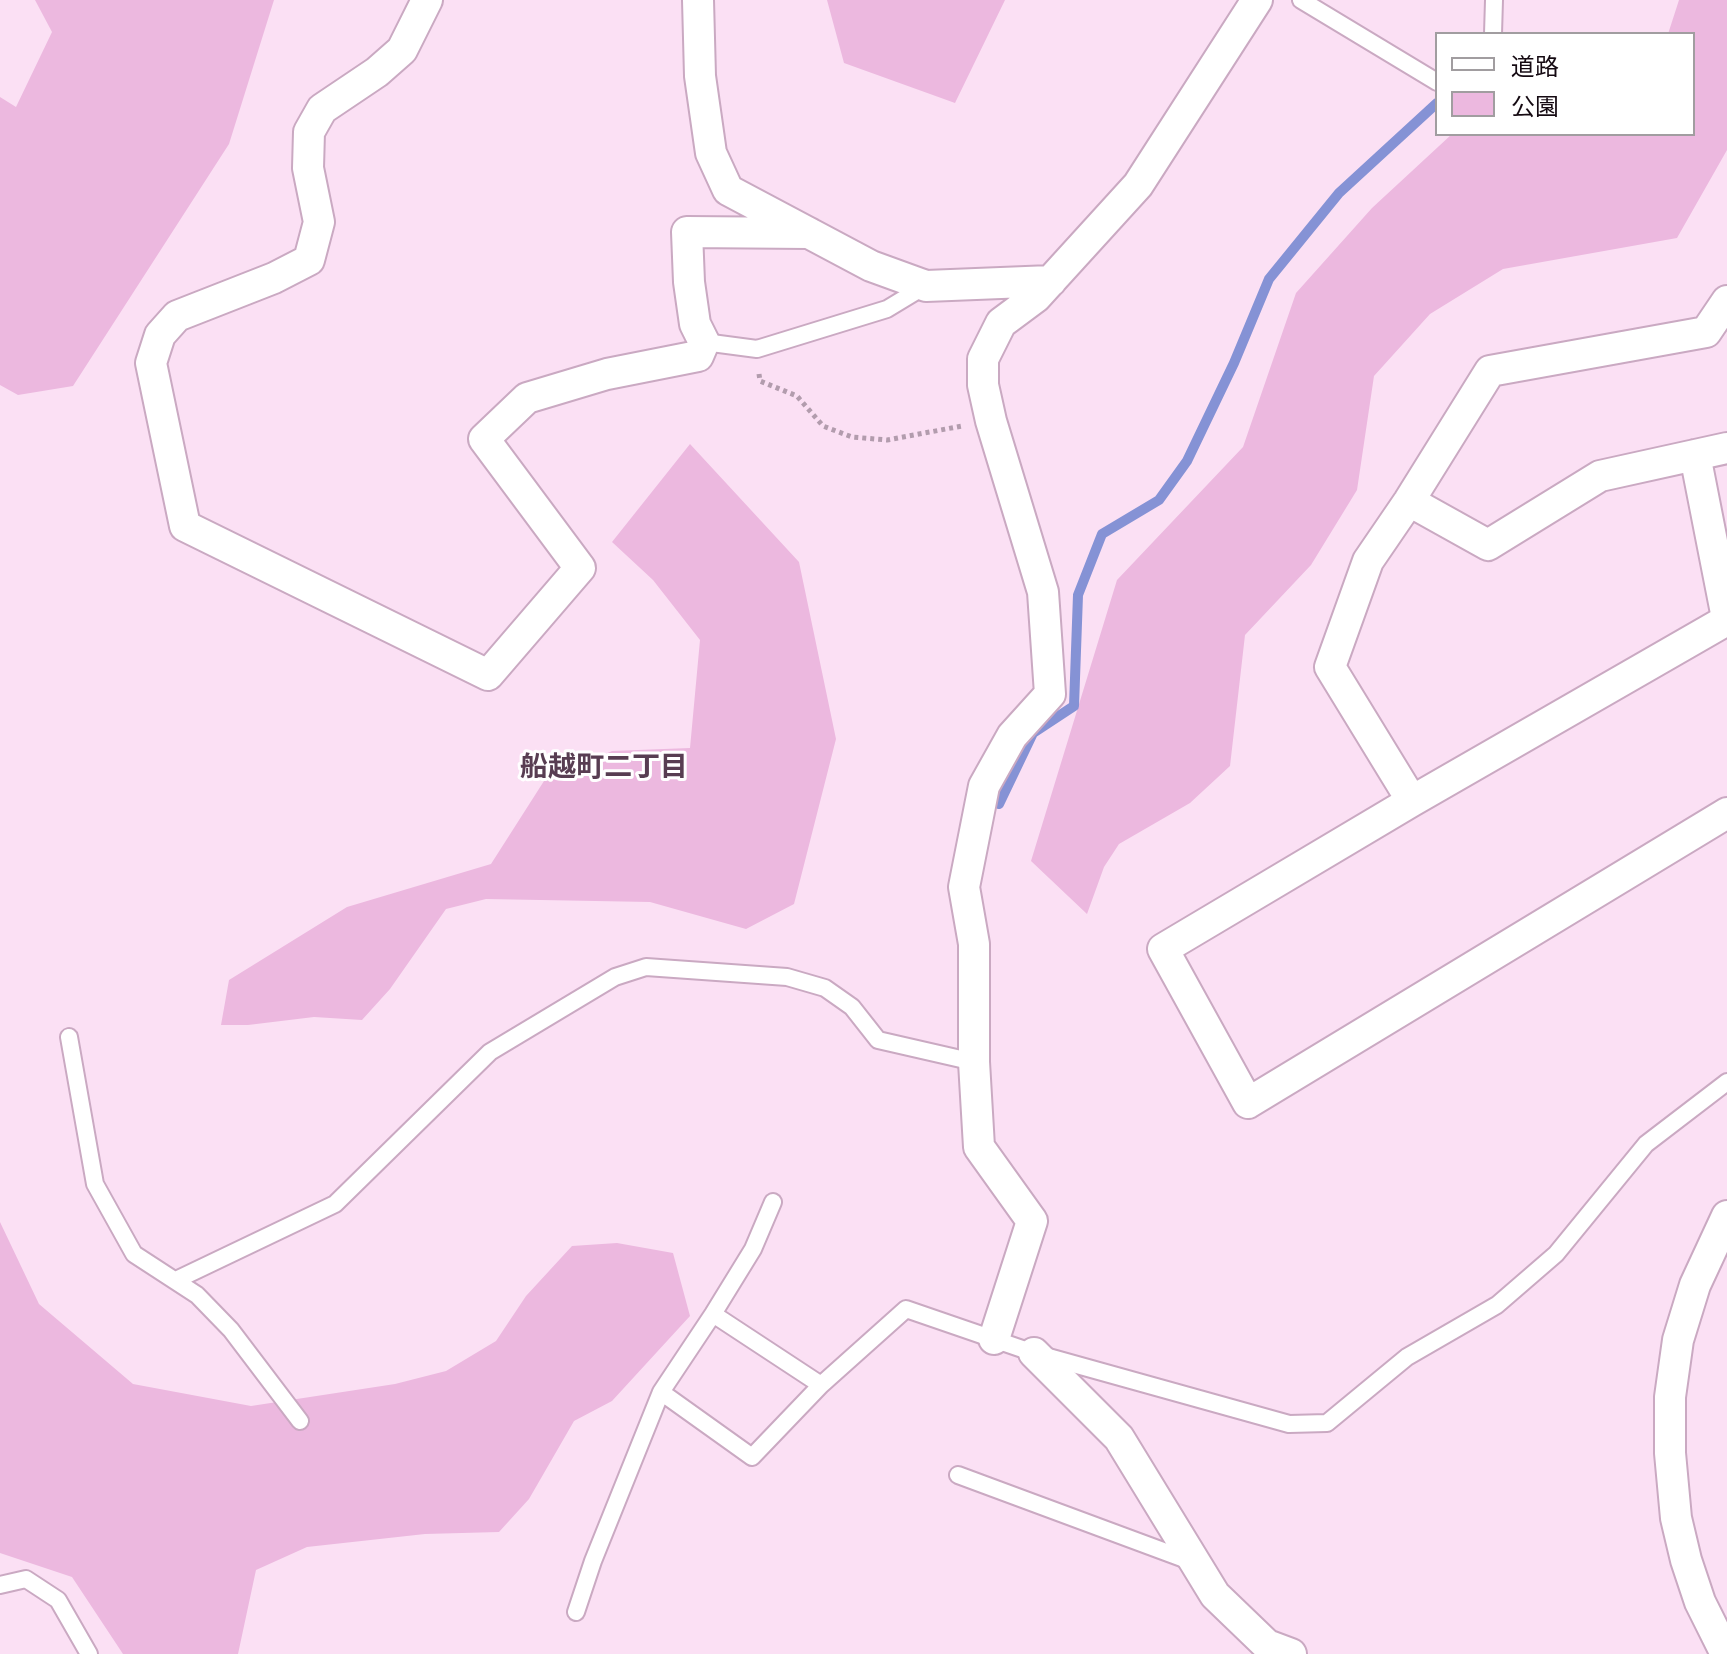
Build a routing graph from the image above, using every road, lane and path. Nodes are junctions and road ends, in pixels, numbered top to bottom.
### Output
1 (427, 0) edge
2 (698, 0) edge
3 (1257, 0) edge
4 (1301, 0) edge
5 (1494, 0) edge
6 (1493, 32) edge
7 (1435, 81) edge
8 (809, 233) junction
9 (1051, 281) junction
10 (926, 286) junction
11 (1727, 301) edge
12 (704, 342) junction
13 (757, 349) junction
14 (991, 421) junction
15 (1727, 448) edge
16 (1695, 455) junction
17 (1409, 501) junction
18 (1727, 619) edge
19 (1412, 801) junction
20 (1727, 813) edge
21 (69, 1037) dead end
22 (974, 1062) junction
23 (1727, 1082) edge
24 (773, 1202) dead end
25 (1727, 1216) edge
26 (176, 1280) junction
27 (713, 1314) junction
28 (994, 1339) junction
29 (1034, 1353) junction
30 (821, 1385) junction
31 (661, 1392) junction
32 (300, 1421) dead end
33 (958, 1475) dead end
34 (1195, 1563) junction
35 (0, 1585) edge
36 (576, 1612) dead end
37 (89, 1654) edge
38 (1291, 1654) edge
39 (1726, 1654) edge

1 - 12 street
2 - 8 street
3 - 9 street
4 - 7 lane
5 - 6 lane
8 - 10 street
8 - 12 street
9 - 10 street
9 - 14 street
10 - 13 lane
11 - 17 street
12 - 13 lane
13 - 14 path
14 - 22 street
15 - 16 street
16 - 17 street
16 - 18 street
17 - 19 street
18 - 19 street
19 - 20 street
21 - 26 lane
22 - 26 lane
22 - 28 street
23 - 29 lane
24 - 27 lane
25 - 39 street
26 - 32 lane
27 - 30 lane
27 - 31 lane
28 - 29 lane
28 - 30 lane
29 - 34 street
30 - 31 lane
31 - 36 lane
33 - 34 lane
34 - 38 street
35 - 37 lane

